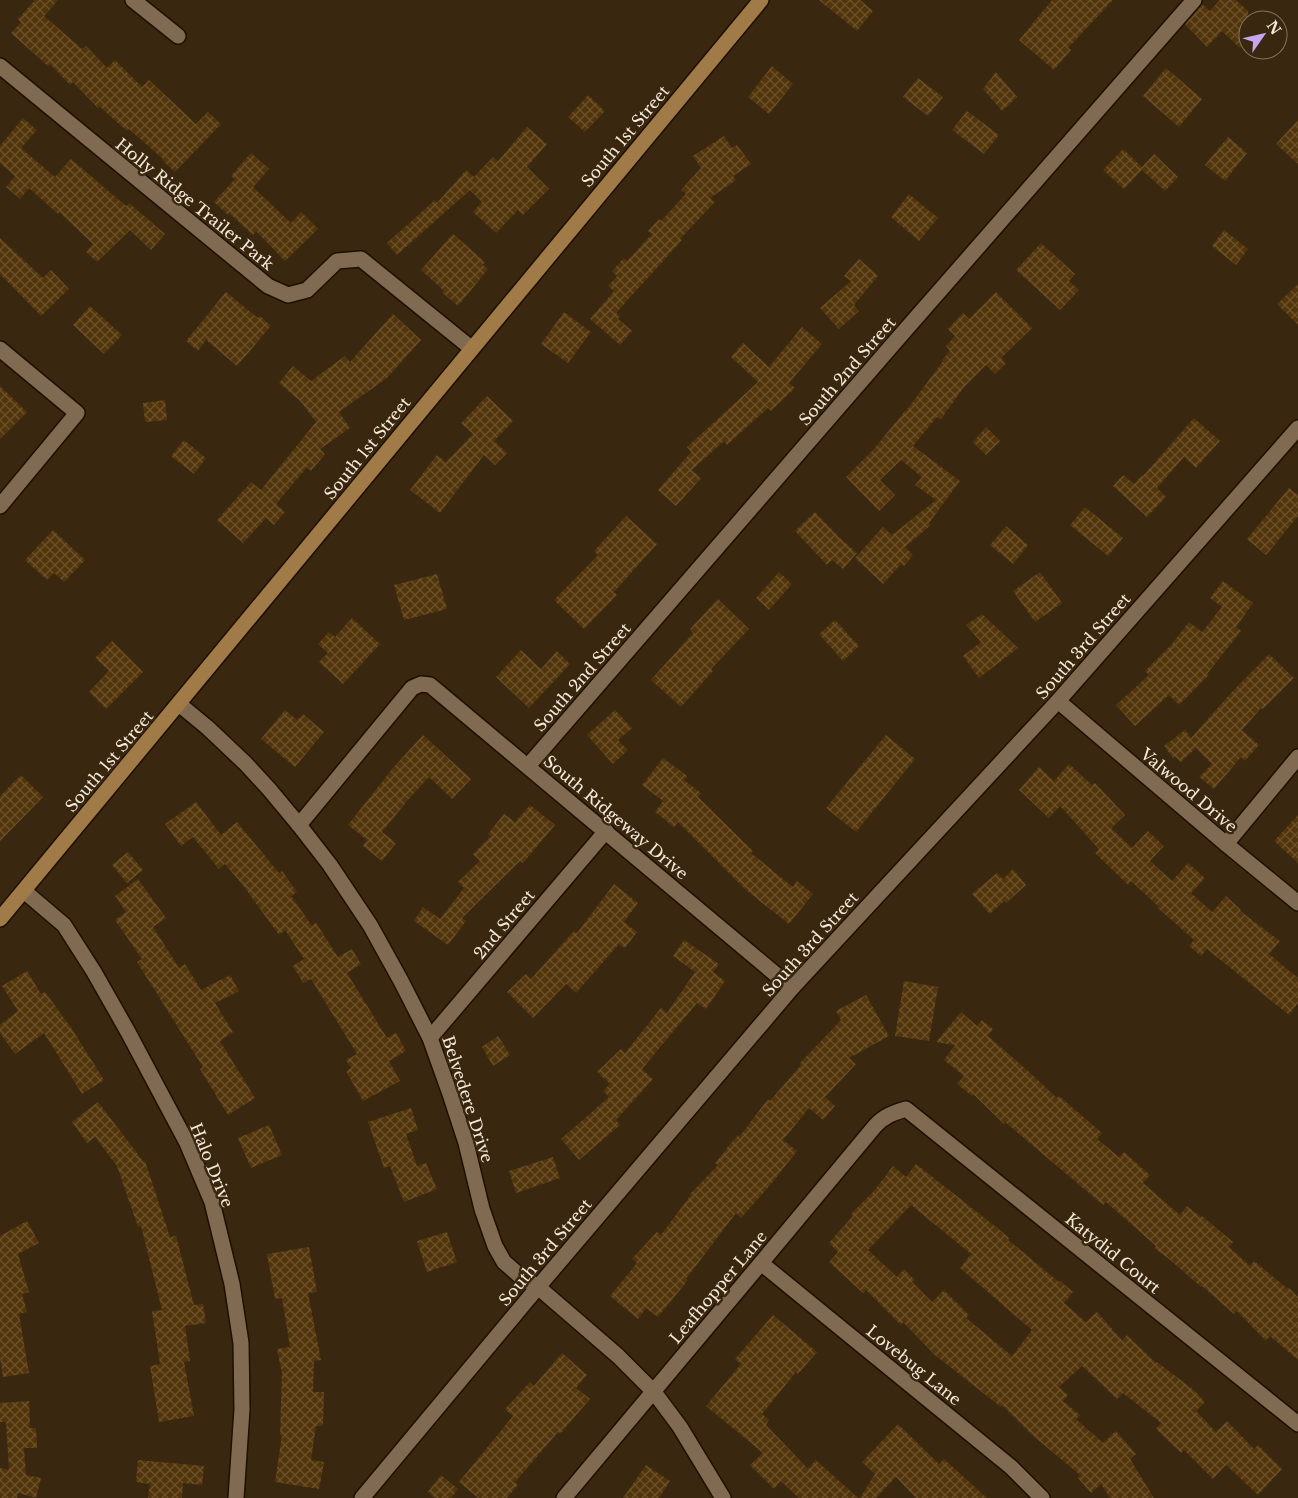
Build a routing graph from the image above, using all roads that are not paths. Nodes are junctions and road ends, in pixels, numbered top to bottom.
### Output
1 (133, 0) edge
2 (761, 0) edge
3 (1194, 0) edge
4 (178, 36) dead end
5 (0, 66) edge
6 (471, 348) junction
7 (0, 349) edge
8 (1298, 428) edge
9 (0, 506) edge
10 (1058, 701) junction
11 (178, 704) junction
12 (1298, 757) edge
13 (528, 766) junction
14 (299, 824) junction
15 (606, 832) junction
16 (1226, 844) junction
17 (24, 890) junction
18 (1298, 903) edge
19 (0, 919) edge
20 (792, 988) junction
21 (430, 1038) junction
22 (906, 1110) joint
23 (761, 1263) junction
24 (538, 1287) junction
25 (654, 1392) junction
26 (1298, 1424) edge
27 (236, 1498) edge
28 (362, 1498) edge
29 (564, 1498) edge
30 (723, 1498) edge
31 (1042, 1498) edge

1 - 4 street
2 - 6 street, South 1st Street
3 - 13 street, South 2nd Street
5 - 6 street, Holly Ridge Trailer Park
6 - 11 street, South 1st Street
7 - 9 street
8 - 10 street, South 3rd Street
10 - 16 street, Valwood Drive
10 - 20 street, South 3rd Street
11 - 14 street, Belvedere Drive
11 - 17 street, South 1st Street
12 - 16 street
13 - 14 street, South Ridgeway Drive
13 - 15 street, South Ridgeway Drive
14 - 21 street, Belvedere Drive
15 - 20 street, South Ridgeway Drive
15 - 21 street, 2nd Street
16 - 18 street, Valwood Drive
17 - 19 street, South 1st Street
17 - 27 street, Halo Drive
20 - 24 street, South 3rd Street
21 - 24 street, Belvedere Drive
22 - 23 street, Leafhopper Lane
22 - 26 street, Katydid Court
23 - 25 street, Leafhopper Lane
23 - 31 street, Lovebug Lane
24 - 25 street, Belvedere Drive
24 - 28 street, South 3rd Street
25 - 29 street, Leafhopper Lane
25 - 30 street, Belvedere Drive

